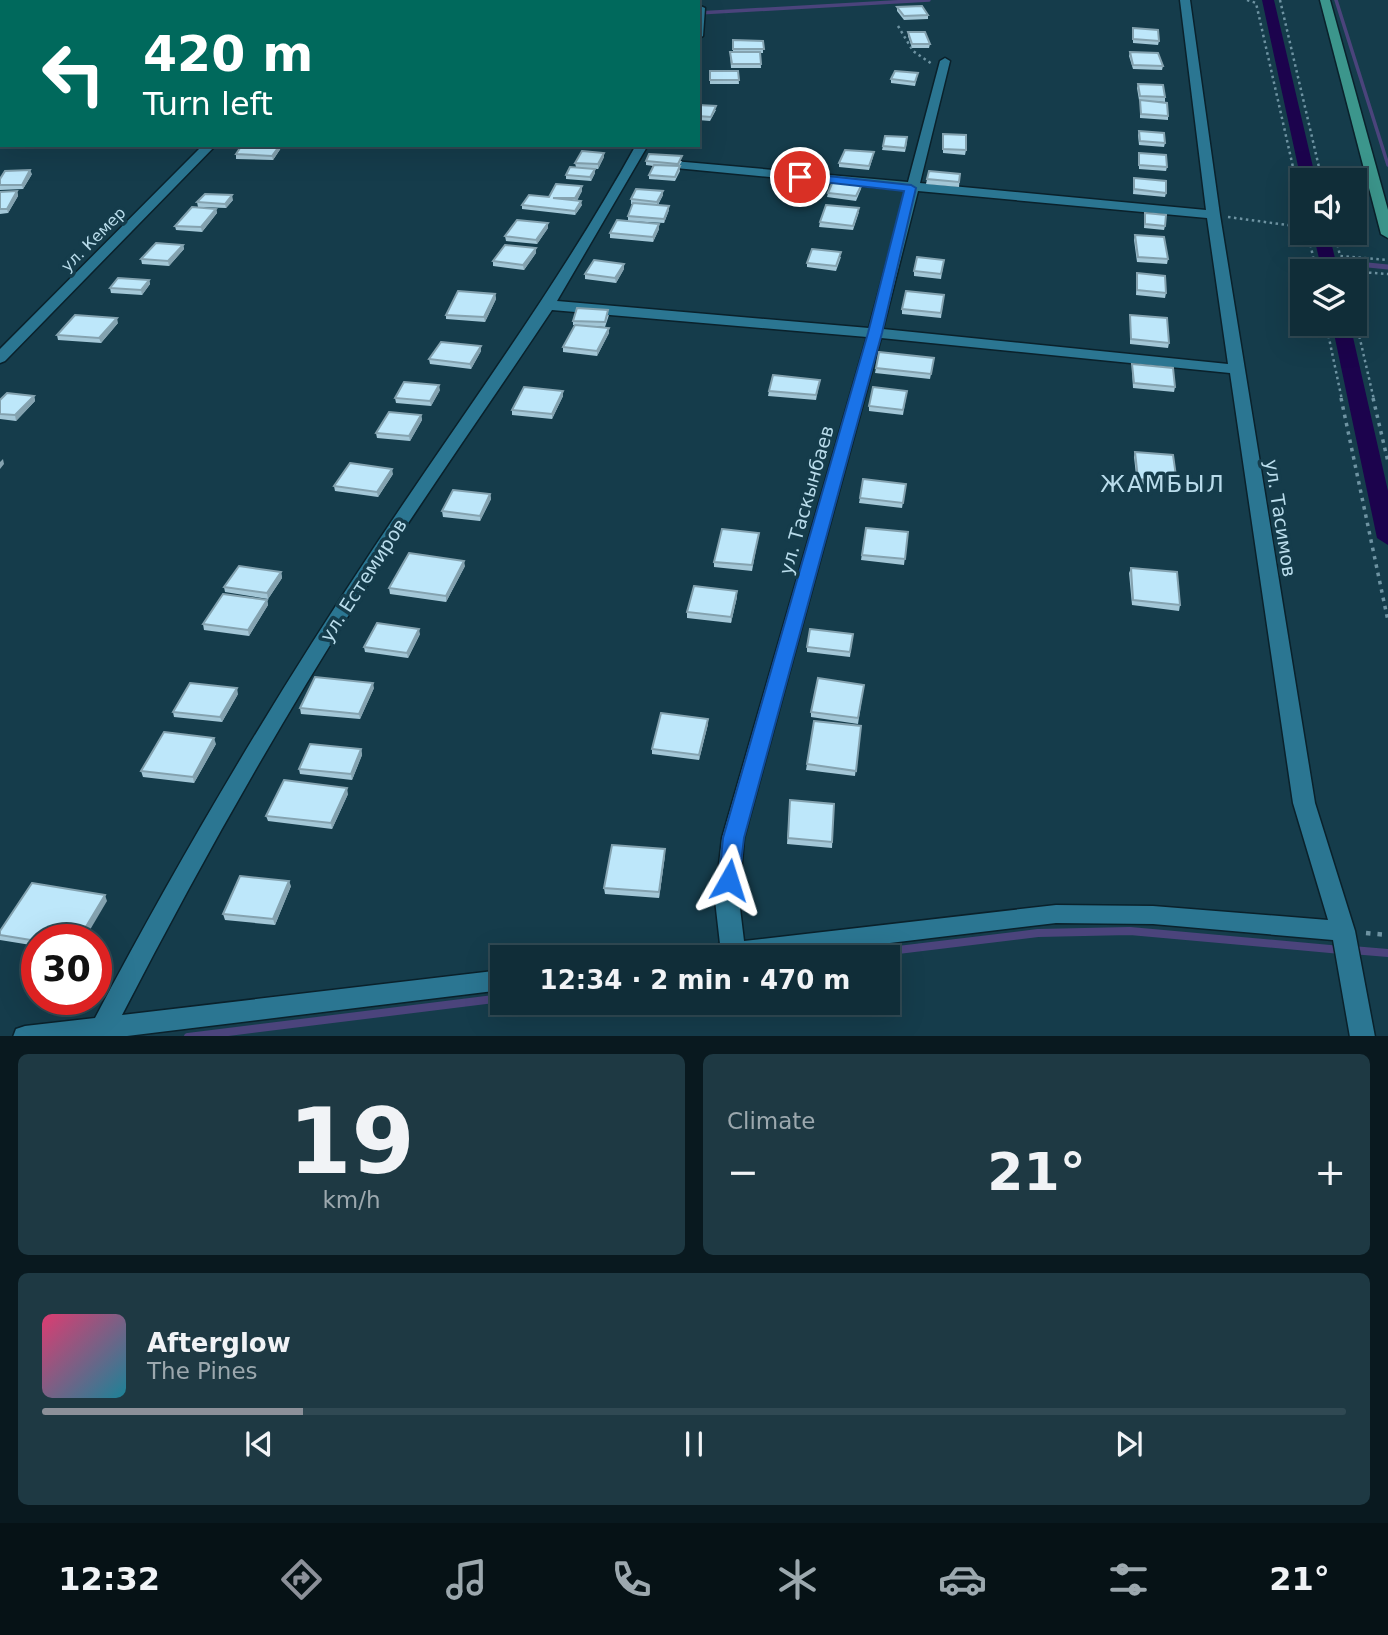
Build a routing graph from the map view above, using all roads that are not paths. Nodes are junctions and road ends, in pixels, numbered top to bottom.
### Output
1 (1185, 0) edge
2 (1325, 0) edge
3 (943, 66) road end
4 (209, 147) edge
5 (638, 152) edge
6 (911, 188) junction
7 (1213, 215) junction
8 (1388, 234) edge
9 (550, 305) junction
10 (875, 333) junction
11 (0, 358) edge
12 (1237, 369) junction
13 (1343, 931) junction
14 (732, 945) edge
15 (799, 945) edge
16 (490, 981) edge
17 (103, 1027) junction
18 (33, 1036) edge
19 (1363, 1036) edge

1 - 7 street, ул. Тасимов
2 - 8 main road
3 - 6 street, ул. Таскынбаев
4 - 11 street, ул. Кемер
5 - 6 street
5 - 9 street, ул. Естемиров
6 - 7 street
6 - 10 street, ул. Таскынбаев
7 - 12 street, ул. Тасимов
9 - 10 street
9 - 17 street, ул. Естемиров
10 - 12 street
10 - 14 street, ул. Таскынбаев
12 - 13 street, ул. Тасимов
13 - 15 street
13 - 19 street, ул. Тасимов
16 - 17 street
17 - 18 street

